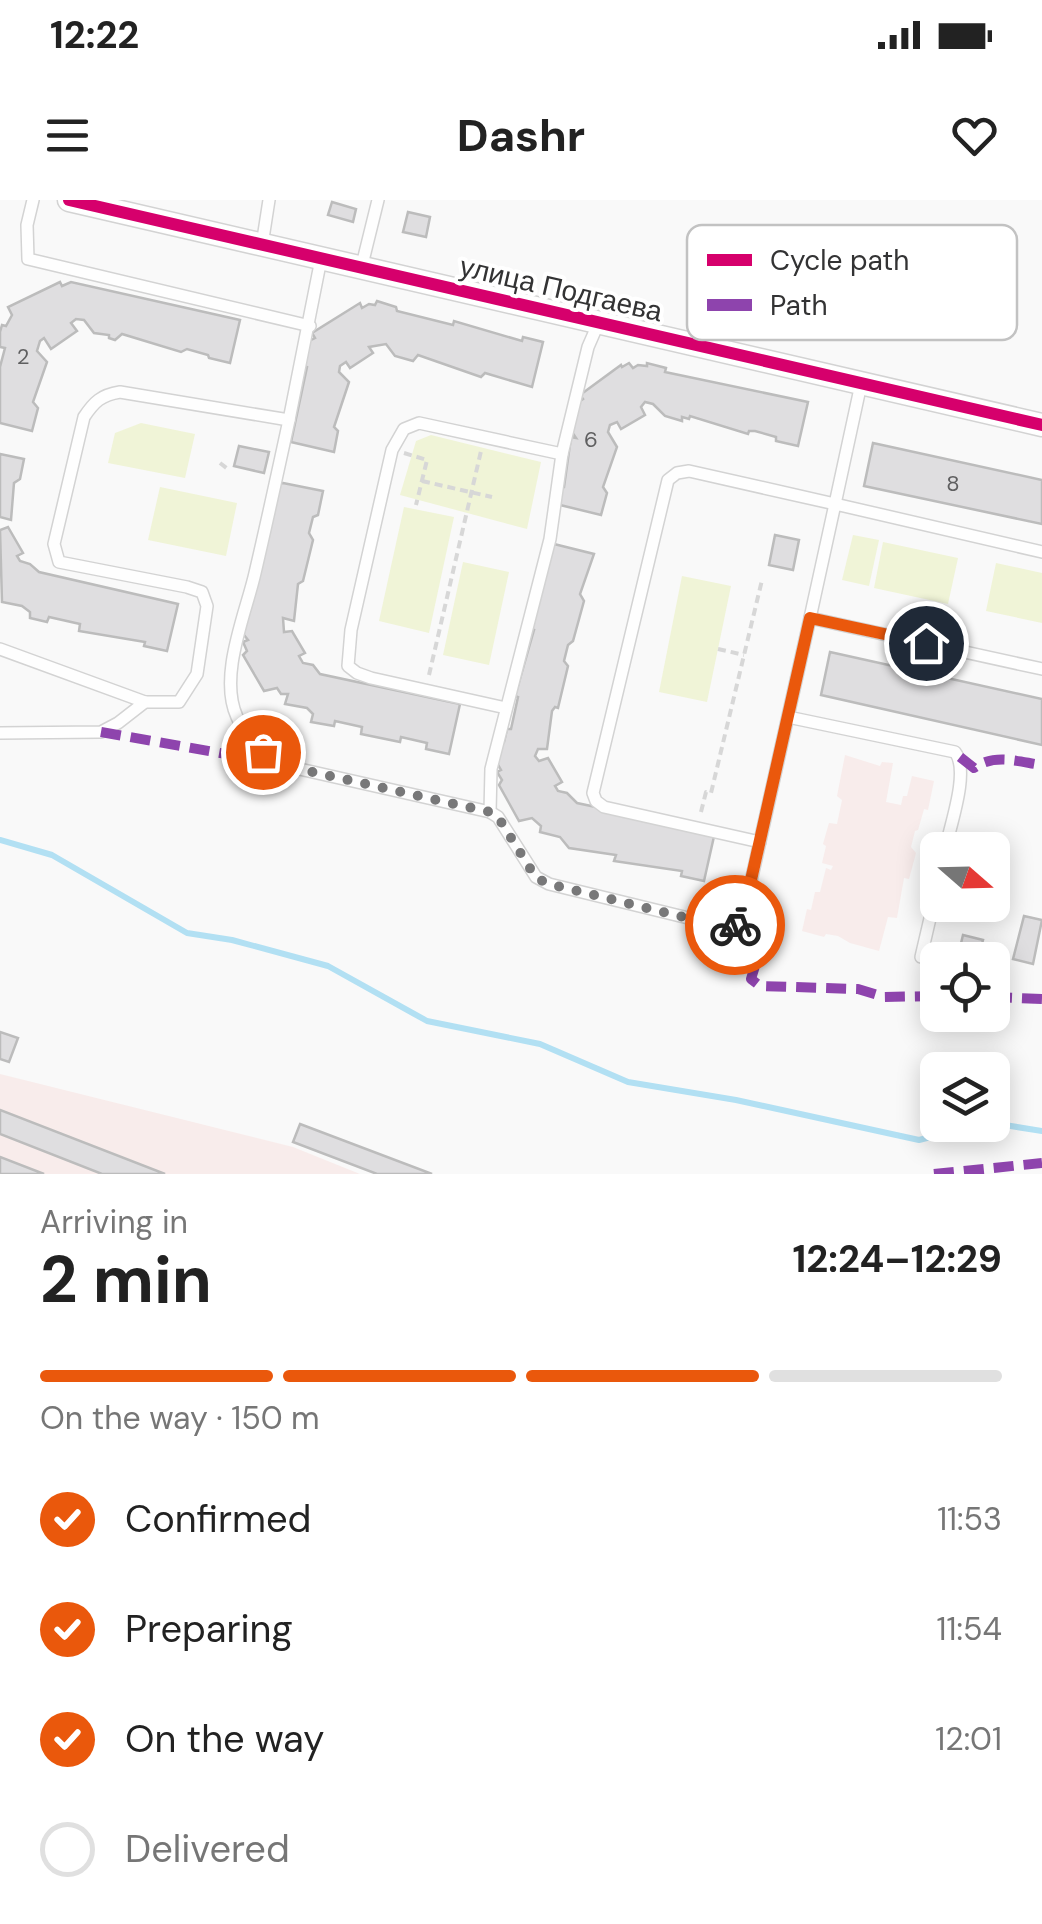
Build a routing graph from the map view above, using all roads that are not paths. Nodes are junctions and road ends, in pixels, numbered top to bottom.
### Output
1 (33, 200) edge
2 (69, 200) edge
3 (269, 200) edge
4 (378, 200) edge
5 (262, 246) junction
6 (321, 259) junction
7 (362, 268) junction
8 (598, 324) junction
9 (310, 326) junction
10 (861, 384) junction
11 (289, 420) junction
12 (1042, 425) edge
13 (562, 454) junction
14 (834, 504) junction
15 (1042, 552) edge
16 (810, 618) junction
17 (0, 648) edge
18 (1042, 668) edge
19 (145, 702) junction
20 (506, 708) junction
21 (788, 717) junction
22 (0, 734) edge
23 (490, 812) junction
24 (949, 832) edge
25 (760, 842) junction

1 - 9 lane
2 - 5 street, улица Подгаева
3 - 5 lane
4 - 7 lane
5 - 6 street, улица Подгаева
6 - 7 street, улица Подгаева
6 - 9 lane
7 - 8 street, улица Подгаева
8 - 10 street, улица Подгаева
8 - 13 lane
9 - 11 lane
10 - 12 street, улица Подгаева
10 - 14 lane
11 - 19 lane
11 - 23 lane
13 - 20 lane
13 - 20 lane
14 - 15 lane
14 - 16 lane
14 - 25 lane
16 - 18 lane
16 - 21 lane
17 - 19 lane
19 - 22 lane
20 - 23 lane
21 - 24 lane
21 - 25 lane
23 - 25 lane

